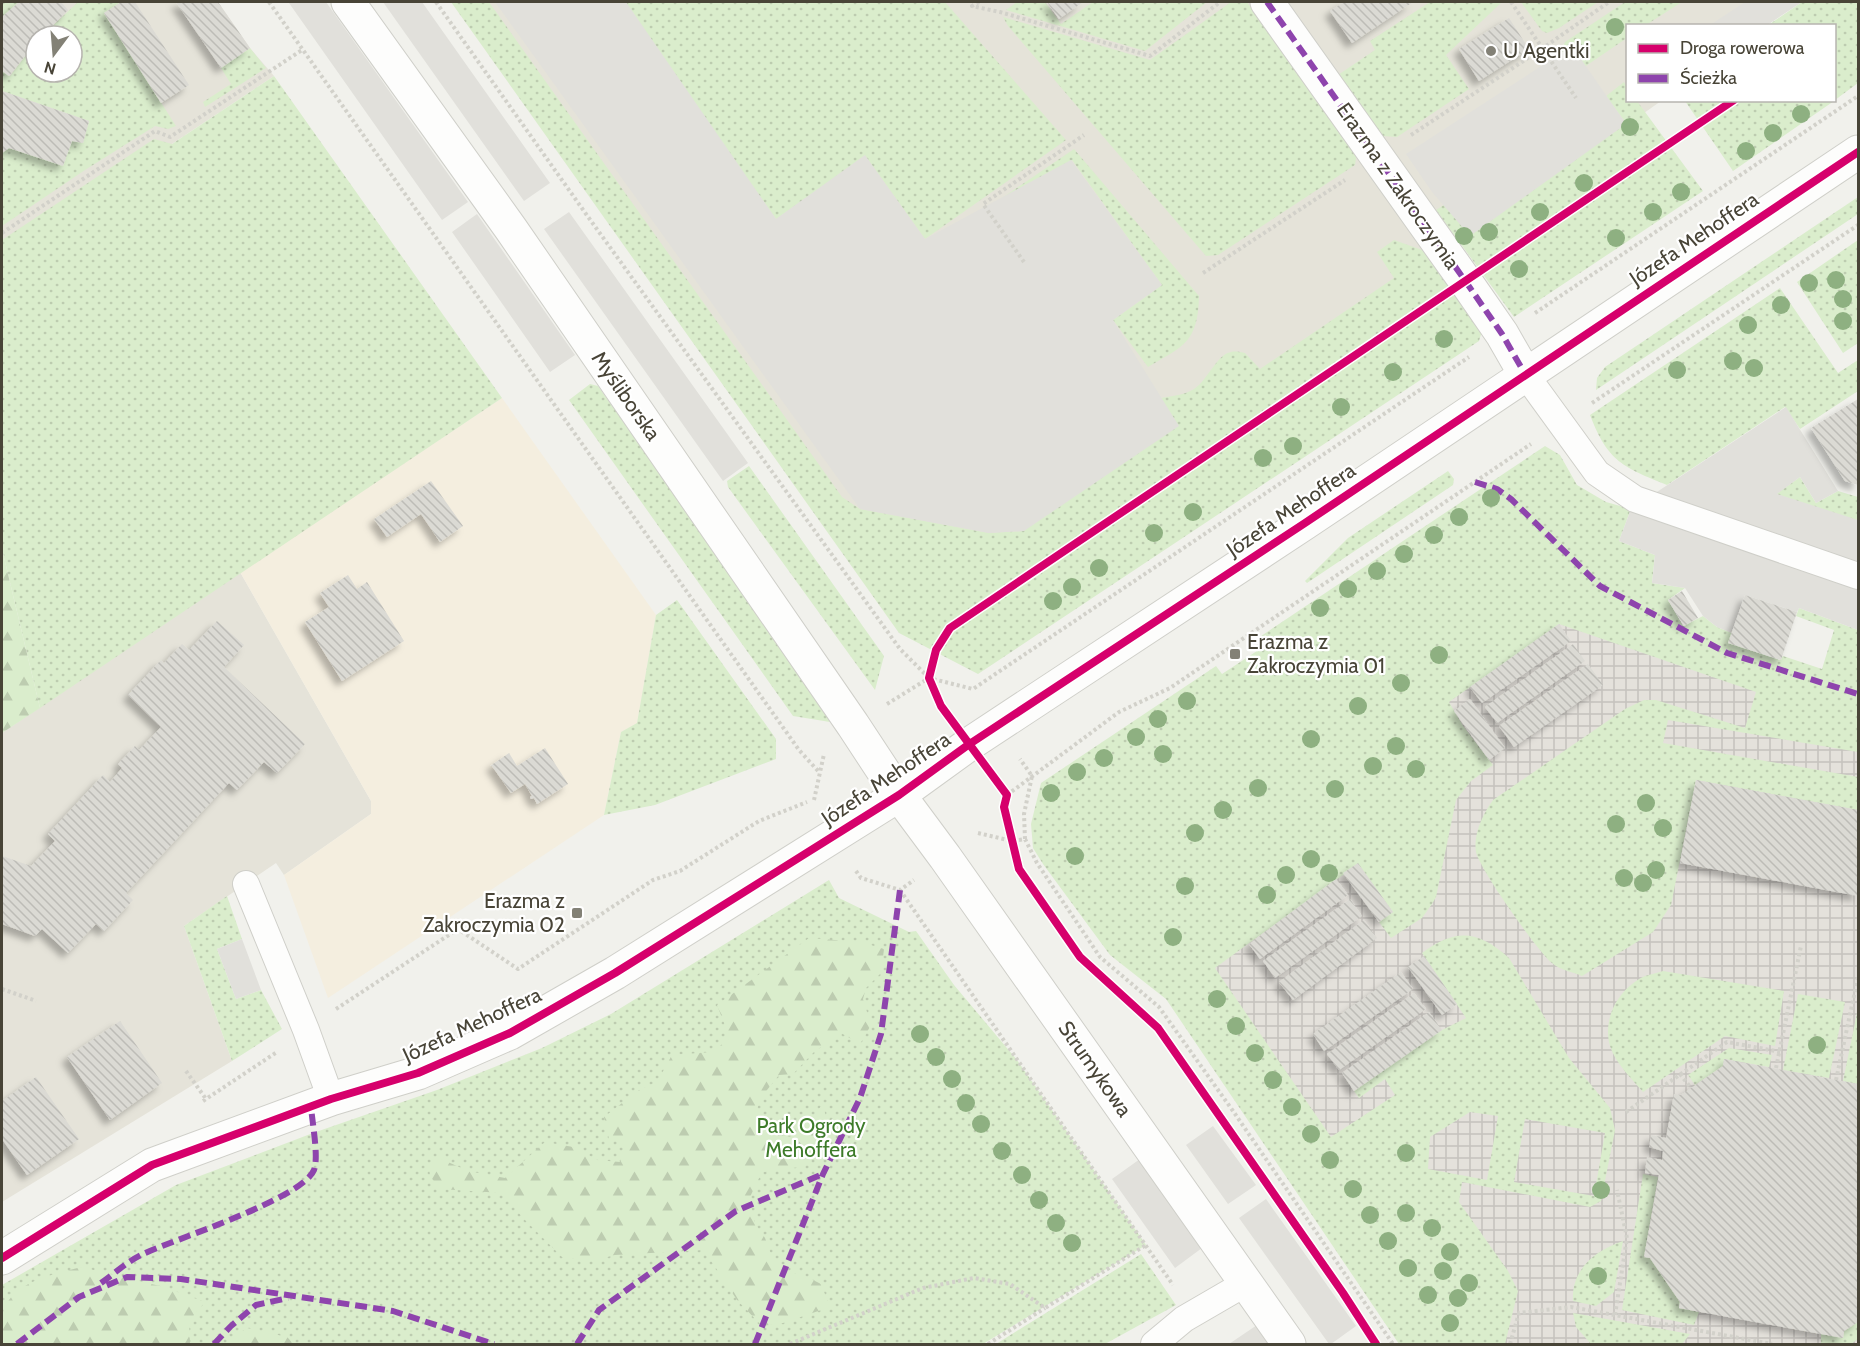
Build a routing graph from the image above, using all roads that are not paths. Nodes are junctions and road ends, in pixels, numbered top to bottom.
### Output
1 (348, 2) edge
2 (1267, 2) edge
3 (1858, 152) edge
4 (1525, 374) junction
5 (1858, 576) edge
6 (899, 795) junction
7 (246, 884) dead end
8 (331, 1099) junction
9 (2, 1258) edge
10 (1246, 1283) junction
11 (1154, 1344) edge
12 (1289, 1344) edge

1 - 6 street, Myśliborska
2 - 4 street, Erazma z Zakroczymia
3 - 4 street, Józefa Mehoffera
4 - 5 lane
4 - 6 street, Józefa Mehoffera
6 - 8 street, Józefa Mehoffera
6 - 10 street, Strumykowa
7 - 8 lane
8 - 9 street, Józefa Mehoffera
10 - 11 lane
10 - 12 street, Strumykowa

